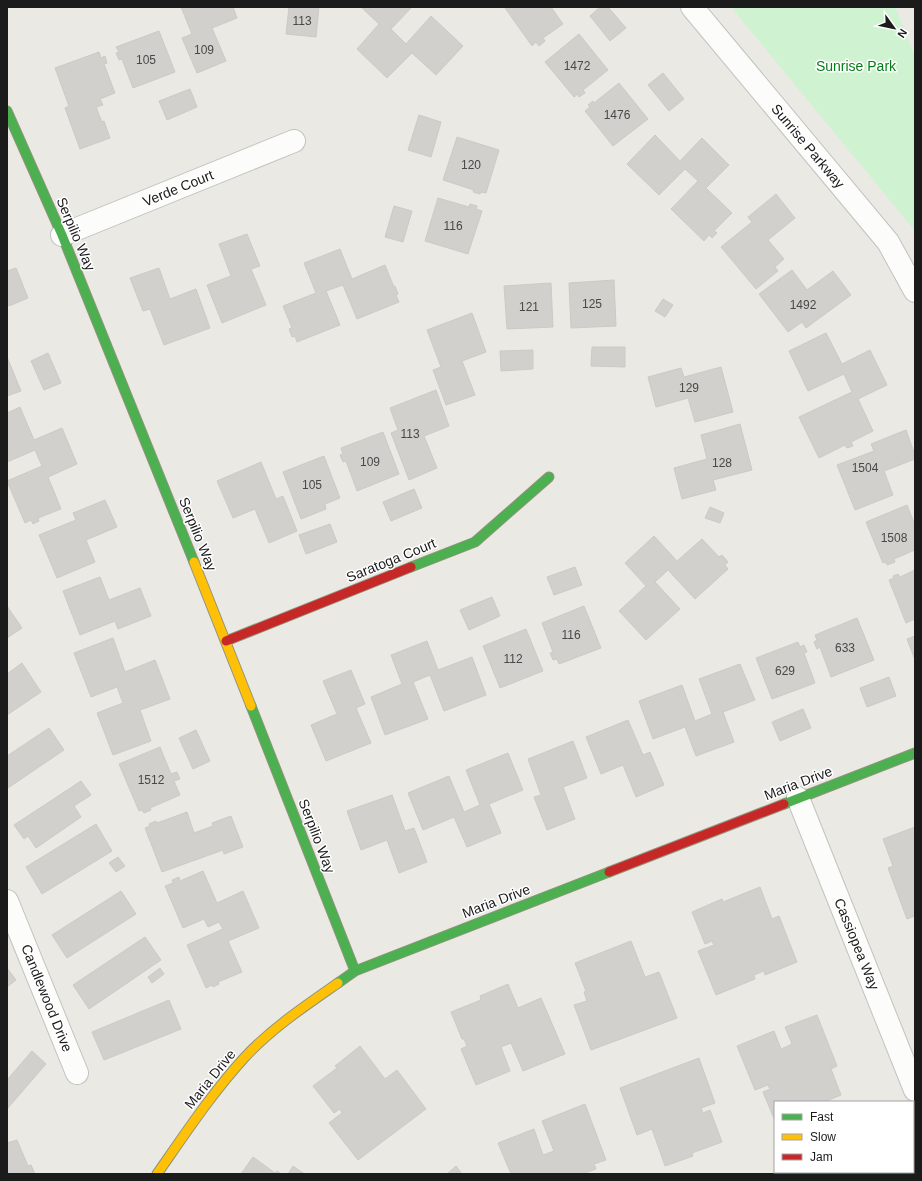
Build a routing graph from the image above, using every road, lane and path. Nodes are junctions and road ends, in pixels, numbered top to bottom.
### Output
1 (692, 7) edge
2 (7, 111) edge
3 (294, 141) dead end
4 (62, 235) junction
5 (915, 291) edge
6 (549, 477) dead end
7 (226, 641) junction
8 (915, 753) edge
9 (798, 798) junction
10 (9, 911) edge
11 (355, 971) junction
12 (77, 1073) dead end
13 (915, 1090) edge
14 (156, 1174) edge

1 - 5 street, Sunrise Parkway
2 - 4 street, Serpilio Way
3 - 4 street, Verde Court
4 - 7 street, Serpilio Way
6 - 7 street, Saratoga Court
7 - 11 street, Serpilio Way
8 - 9 street, Maria Drive
9 - 11 street, Maria Drive
9 - 13 street, Cassiopea Way
10 - 12 street, Candlewood Drive
11 - 14 street, Maria Drive

